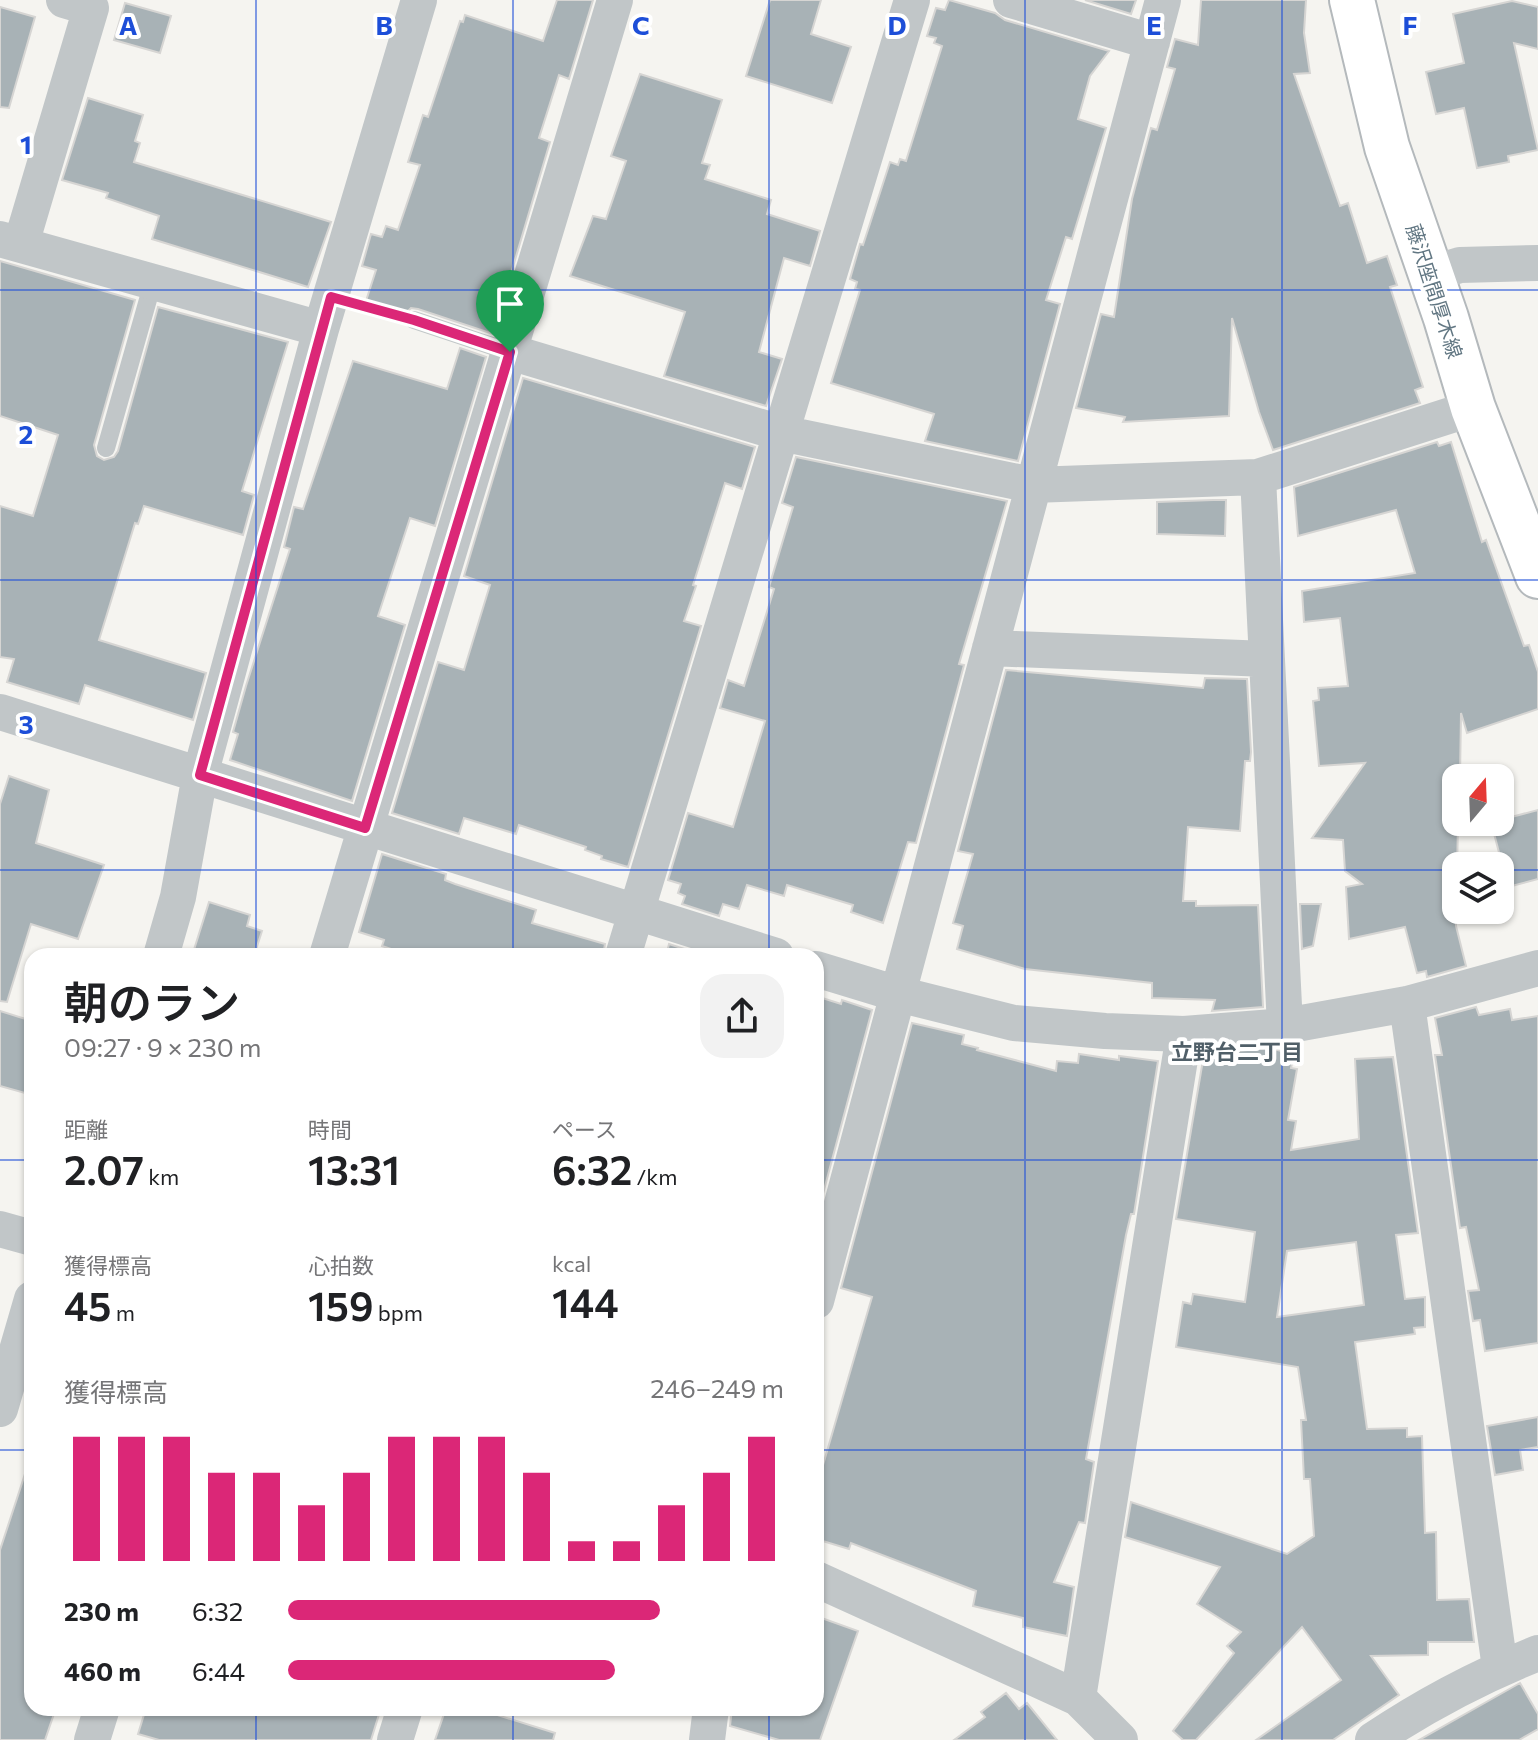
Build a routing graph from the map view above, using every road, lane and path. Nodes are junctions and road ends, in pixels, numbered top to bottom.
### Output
1 (64, 0) edge
2 (419, 0) edge
3 (615, 0) edge
4 (912, 0) edge
5 (1011, 0) edge
6 (1163, 0) edge
7 (1352, 0) edge
8 (1152, 42) junction
9 (10, 242) edge
10 (1538, 263) edge
11 (1430, 274) junction
12 (153, 282) junction
13 (326, 313) junction
14 (414, 320) joint
15 (510, 352) junction
16 (1473, 408) junction
17 (781, 433) junction
18 (106, 448) dead end
19 (1258, 477) junction
20 (1032, 485) junction
21 (1538, 576) edge
22 (990, 648) junction
23 (1267, 659) junction
24 (0, 712) edge
25 (200, 775) junction
26 (365, 828) junction
27 (636, 912) junction
28 (163, 948) edge
29 (329, 948) edge
30 (625, 948) edge
31 (751, 948) edge
32 (1538, 968) edge
33 (824, 971) edge
34 (898, 994) junction
35 (1407, 1004) junction
36 (1285, 1026) junction
37 (1184, 1034) junction
38 (0, 1229) edge
39 (24, 1236) edge
40 (824, 1271) edge
41 (24, 1326) edge
42 (0, 1409) edge
43 (824, 1583) edge
44 (1538, 1653) edge
45 (1500, 1668) junction
46 (1078, 1698) junction
47 (100, 1716) edge
48 (402, 1716) edge
49 (710, 1716) edge
50 (92, 1740) edge
51 (395, 1740) edge
52 (707, 1740) edge
53 (1120, 1740) edge
54 (1373, 1740) edge

1 - 9 street
2 - 13 street
3 - 15 street
4 - 17 street
5 - 8 street
6 - 8 street
7 - 11 main road, 藤沢座間厚木線
8 - 20 street
9 - 12 street
10 - 11 street
11 - 16 main road, 藤沢座間厚木線
12 - 13 street
12 - 18 lane
13 - 14 path
13 - 25 street
14 - 15 lane
15 - 17 street
15 - 26 street
16 - 19 street
16 - 21 main road, 藤沢座間厚木線
17 - 20 street
17 - 27 street
19 - 20 street
19 - 23 street
20 - 22 street
22 - 23 street
22 - 34 street
23 - 36 street
24 - 25 street
25 - 26 street
25 - 28 street
26 - 27 street
26 - 29 street
27 - 30 street
27 - 31 street
32 - 35 street
33 - 34 street
34 - 37 street
34 - 40 street
35 - 36 street
35 - 45 street
36 - 37 street
37 - 46 street
38 - 39 street
41 - 42 street
43 - 46 street
44 - 45 street
45 - 54 street
46 - 53 street
47 - 50 street
48 - 51 street
49 - 52 street

